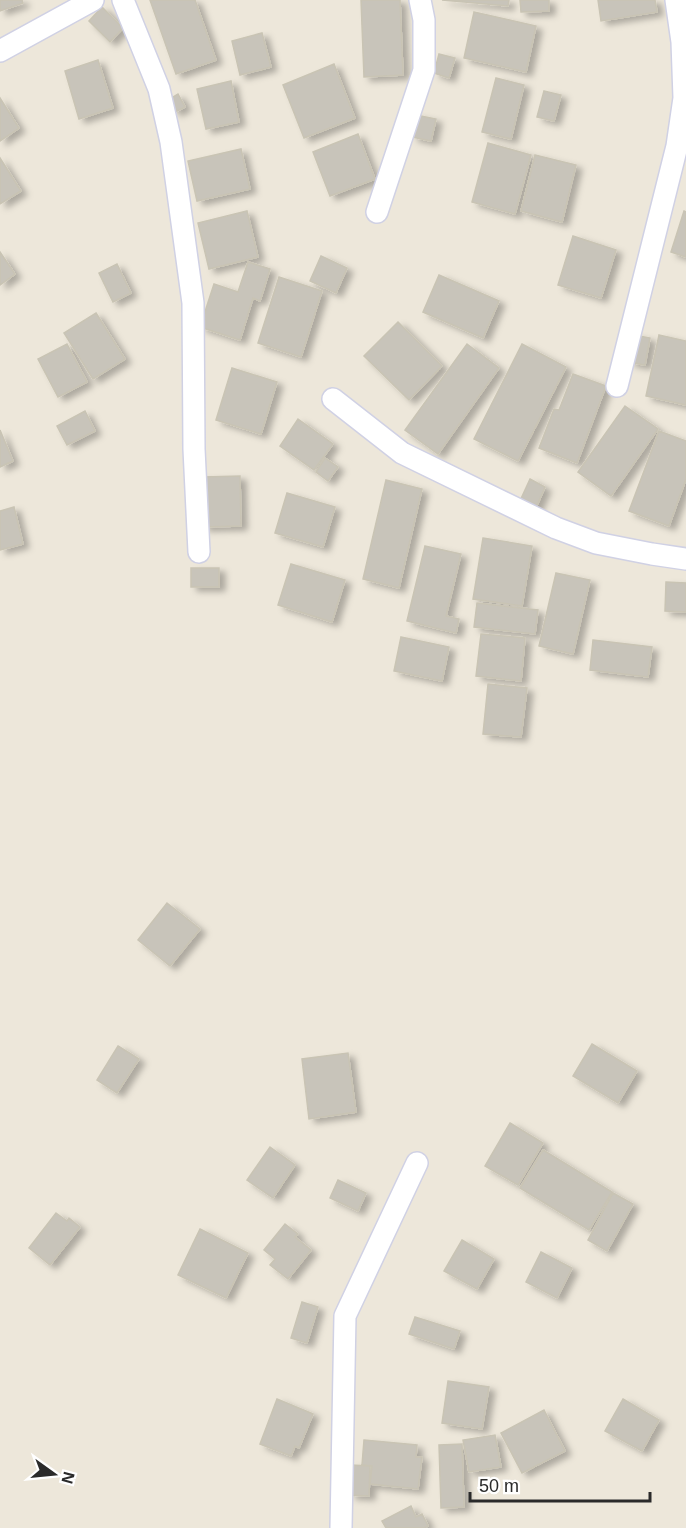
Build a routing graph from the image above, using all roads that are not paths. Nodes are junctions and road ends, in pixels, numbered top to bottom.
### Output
1 (93, 0) edge
2 (123, 0) edge
3 (420, 0) edge
4 (676, 0) edge
5 (0, 51) edge
6 (378, 213) dead end
7 (617, 386) dead end
8 (333, 399) dead end
9 (199, 552) dead end
10 (686, 559) edge
11 (417, 1163) dead end
12 (341, 1528) edge

1 - 5 street
2 - 9 street
3 - 6 street
4 - 7 street
8 - 10 street
11 - 12 street

